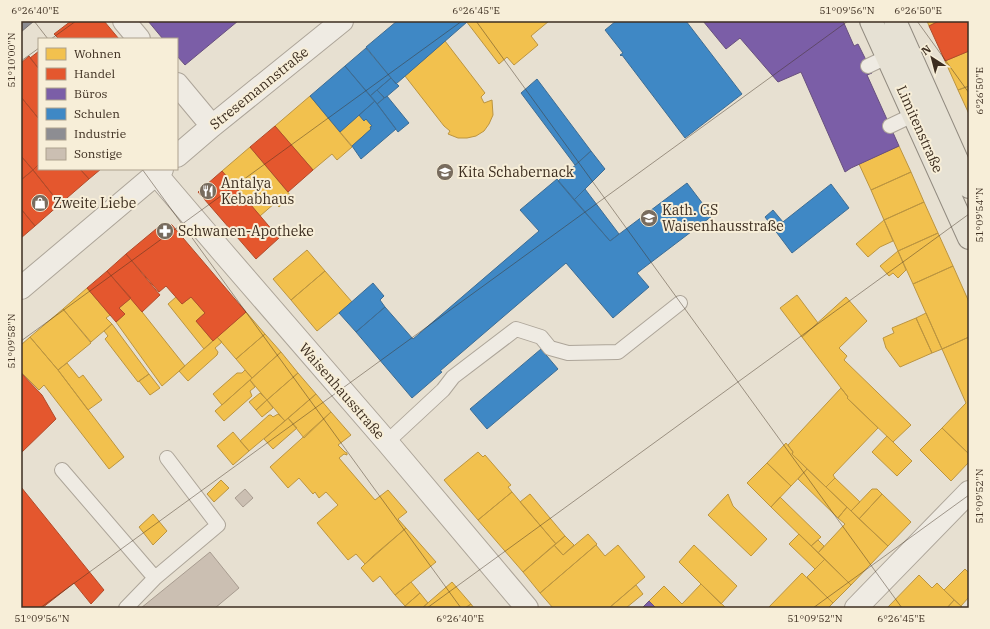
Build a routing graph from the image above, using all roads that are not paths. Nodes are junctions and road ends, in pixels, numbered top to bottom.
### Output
1 (124, 21) edge
2 (342, 21) edge
3 (871, 21) edge
4 (895, 21) edge
5 (138, 38) edge
6 (178, 85) edge
7 (913, 115) junction
8 (212, 126) junction
9 (890, 126) dead end
10 (178, 155) edge
11 (159, 171) edge
12 (969, 187) edge
13 (969, 238) edge
14 (21, 288) edge
15 (680, 303) dead end
16 (387, 442) junction
17 (167, 458) dead end
18 (62, 470) dead end
19 (969, 492) edge
20 (155, 578) junction
21 (126, 608) edge
22 (527, 608) edge
23 (856, 608) edge

1 - 5 street
2 - 8 street, Stresemannstraße
3 - 7 main road, Limitenstraße
4 - 12 main road, Limitenstraße
6 - 8 street
7 - 9 lane
7 - 13 main road, Limitenstraße
8 - 10 street, Stresemannstraße
11 - 14 street
11 - 16 street, Waisenhausstraße
15 - 16 lane
16 - 22 street, Waisenhausstraße
17 - 20 lane
18 - 20 lane
19 - 23 street
20 - 21 lane

